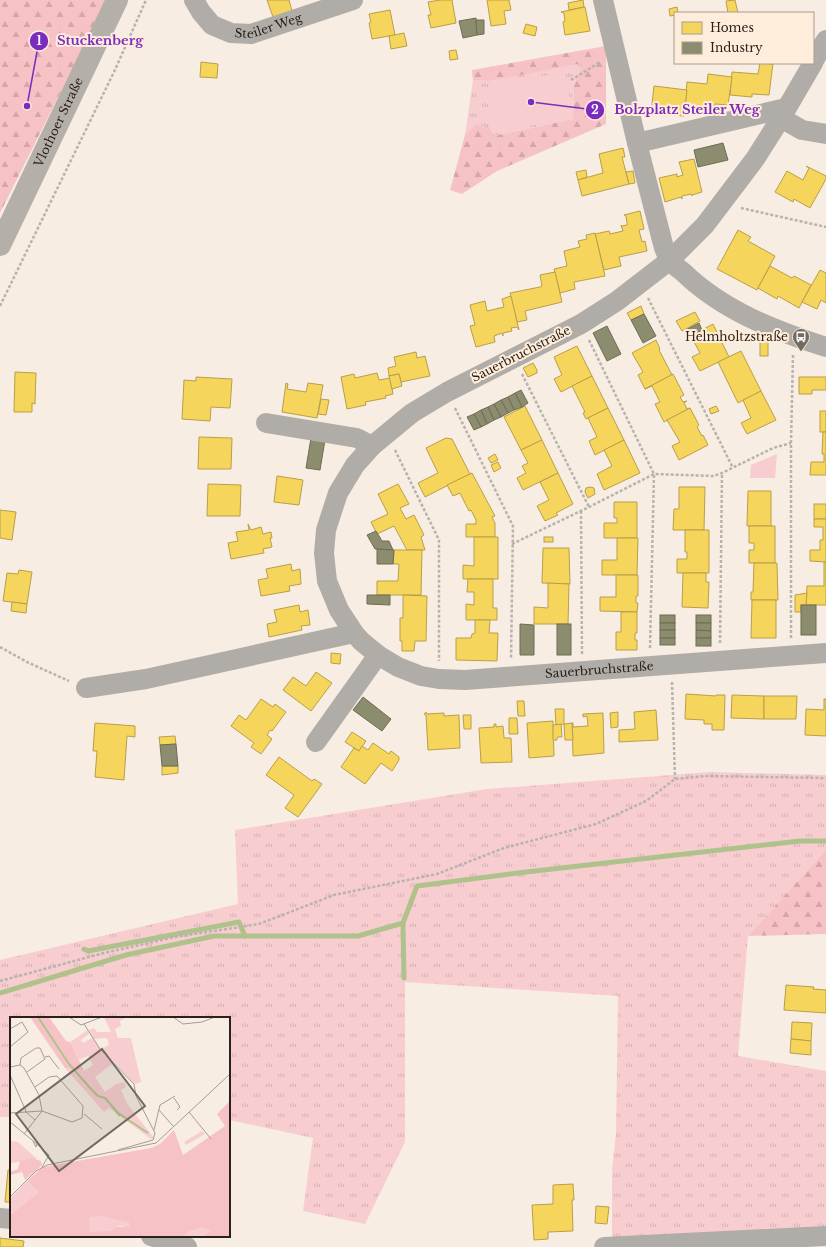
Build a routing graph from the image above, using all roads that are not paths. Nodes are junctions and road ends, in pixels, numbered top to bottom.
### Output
1 (117, 0) edge
2 (353, 0) edge
3 (603, 0) edge
4 (198, 6) edge
5 (826, 40) edge
6 (814, 61) edge
7 (812, 64) edge
8 (783, 113) junction
9 (826, 134) edge
10 (637, 143) junction
11 (0, 244) edge
12 (670, 260) junction
13 (826, 347) edge
14 (266, 423) dead end
15 (380, 440) junction
16 (354, 633) junction
17 (826, 653) edge
18 (378, 655) junction
19 (86, 688) road end
20 (316, 742) dead end
21 (0, 1218) edge
22 (10, 1219) edge
23 (826, 1236) edge
24 (157, 1237) edge
25 (187, 1247) edge
26 (604, 1247) edge

1 - 11 main road, Vlothoer Straße
2 - 4 street, Steiler Weg
3 - 10 street
5 - 6 street, Sauerbruchstraße
7 - 8 street, Sauerbruchstraße
8 - 9 street
8 - 10 street
8 - 12 street, Sauerbruchstraße
10 - 12 street
12 - 13 street
12 - 15 street, Sauerbruchstraße
14 - 15 street
15 - 16 street, Sauerbruchstraße
16 - 18 street, Sauerbruchstraße
16 - 19 street
17 - 18 street, Sauerbruchstraße
18 - 20 street
21 - 22 street
23 - 26 street
24 - 25 street

